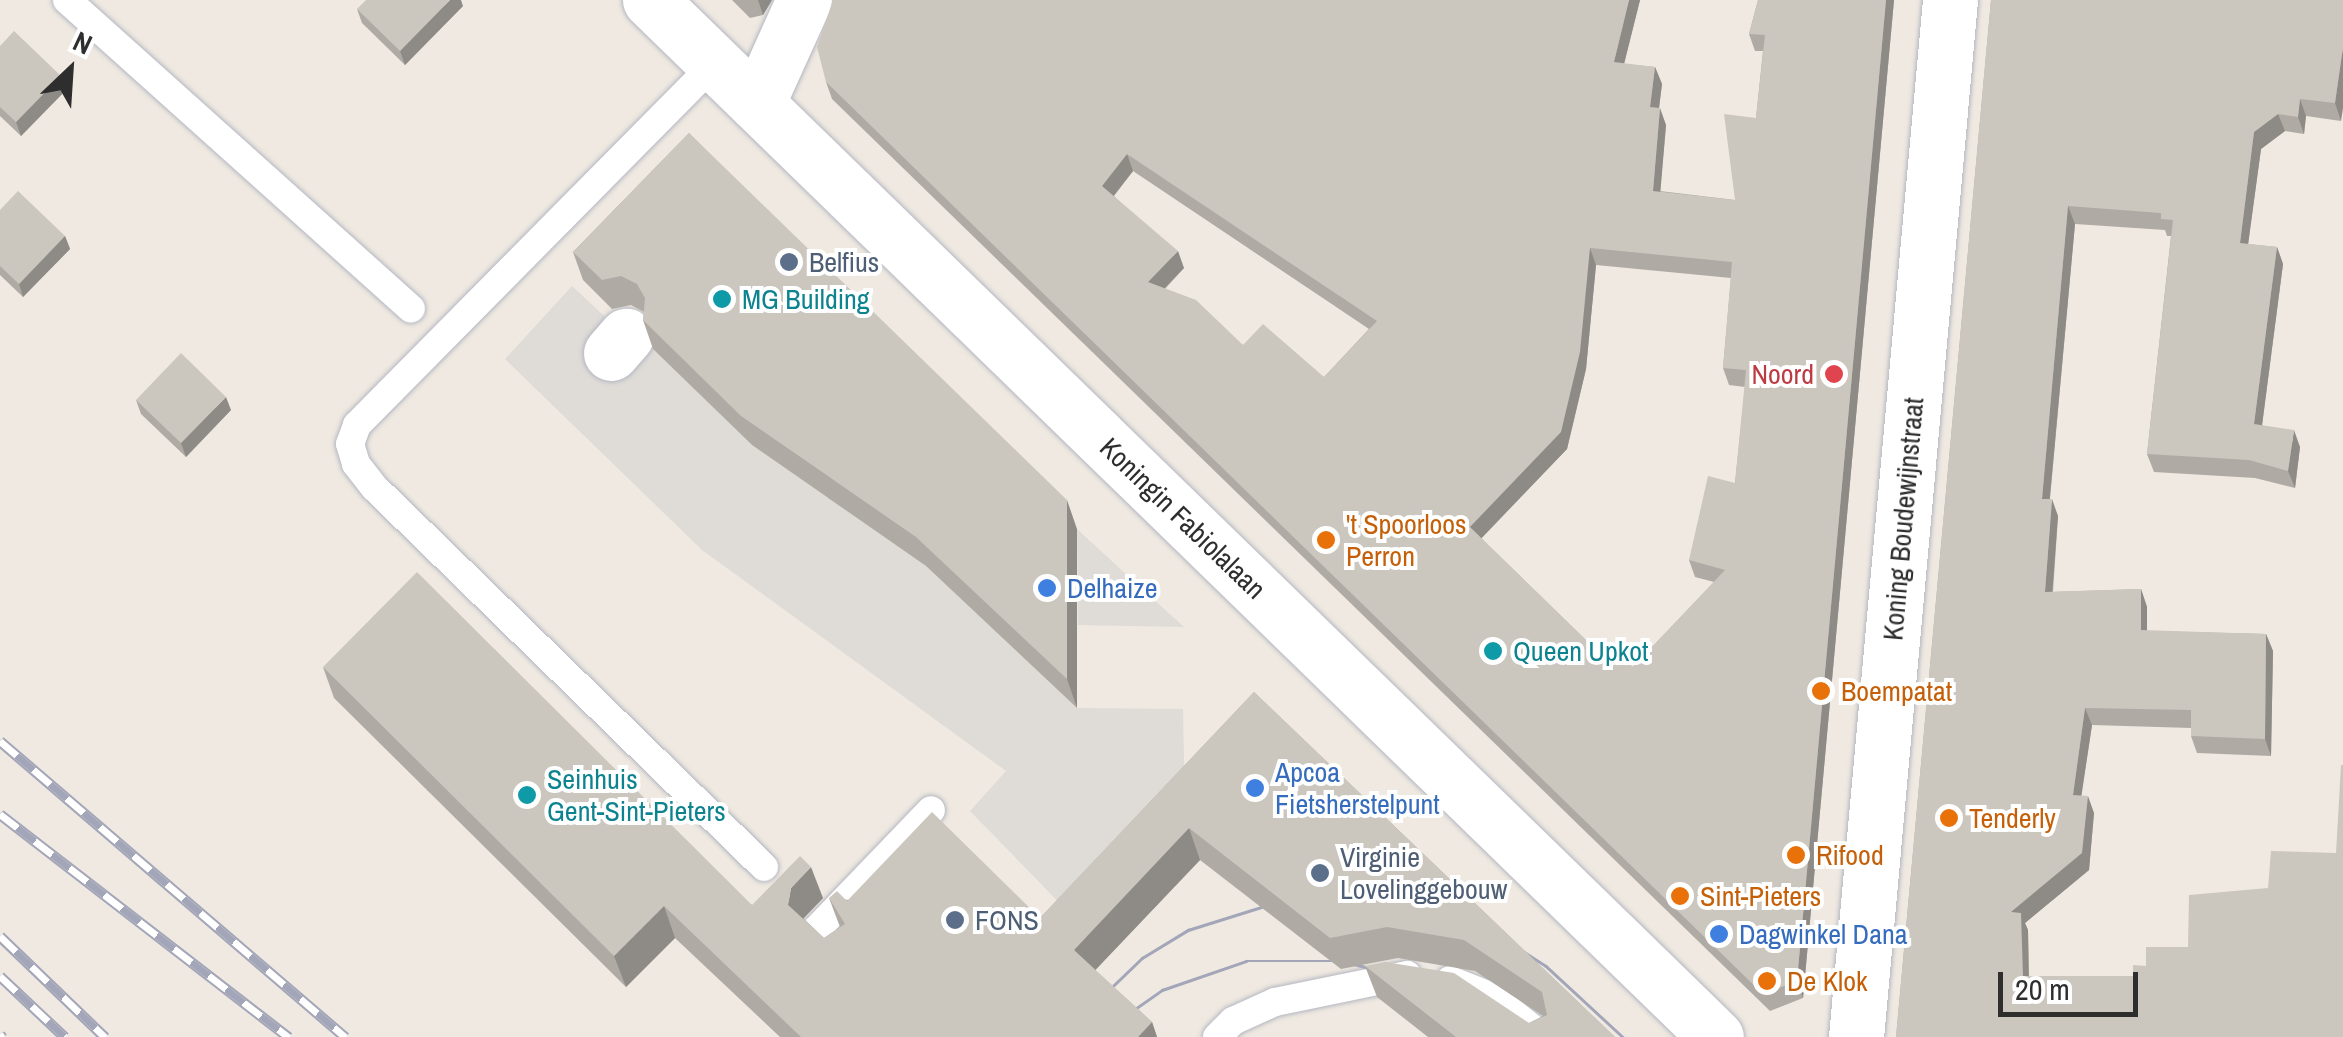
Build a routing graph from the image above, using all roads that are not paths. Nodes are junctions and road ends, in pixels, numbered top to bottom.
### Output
1 (67, 0) edge
2 (650, 0) edge
3 (804, 0) edge
4 (1950, 0) edge
5 (716, 63) junction
6 (757, 104) junction
7 (410, 309) dead end
8 (931, 810) edge
9 (764, 867) dead end
10 (840, 952) edge
11 (1234, 1032) edge
12 (1544, 1037) edge
13 (1716, 1037) edge
14 (1856, 1037) edge

1 - 7 lane
2 - 5 street, Koningin Fabiolalaan
3 - 6 street
4 - 14 street, Koning Boudewijnstraat
5 - 6 street, Koningin Fabiolalaan
5 - 9 lane
6 - 13 street, Koningin Fabiolalaan
8 - 10 lane
11 - 12 lane

